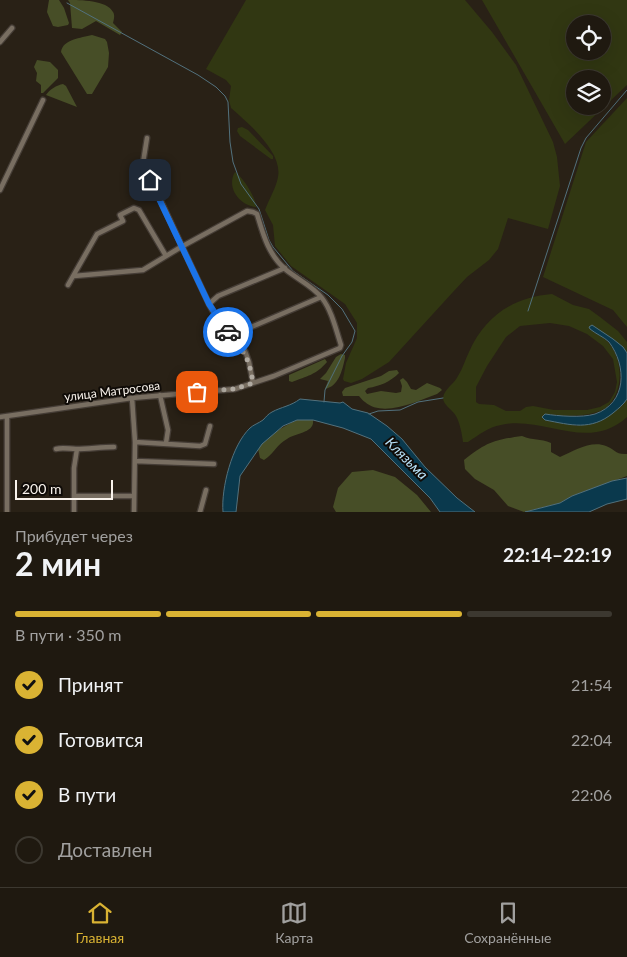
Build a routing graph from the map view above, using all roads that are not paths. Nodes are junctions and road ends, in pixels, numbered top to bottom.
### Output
1 (12, 28) dead end
2 (0, 42) edge
3 (43, 100) dead end
4 (147, 138) dead end
5 (0, 190) edge
6 (182, 247) junction
7 (166, 256) junction
8 (285, 268) junction
9 (74, 276) junction
10 (68, 285) dead end
11 (321, 297) junction
12 (209, 304) junction
13 (232, 336) junction
14 (253, 383) junction
15 (160, 395) junction
16 (132, 398) junction
17 (7, 416) junction
18 (0, 417) edge
19 (210, 426) dead end
20 (135, 442) junction
21 (166, 443) junction
22 (114, 447) dead end
23 (56, 449) dead end
24 (77, 449) junction
25 (135, 462) junction
26 (214, 464) dead end
27 (206, 490) dead end
28 (75, 496) junction
29 (134, 496) junction
30 (7, 512) edge
31 (74, 512) edge
32 (134, 512) edge
33 (200, 512) edge

1 - 2 street
3 - 5 street
4 - 6 street
6 - 7 street
6 - 8 street
6 - 12 street
7 - 9 street
7 - 9 street
8 - 11 street
8 - 12 street
9 - 10 street
11 - 13 street
11 - 14 street, улица Матросова
12 - 13 street
13 - 14 street
14 - 15 street, улица Матросова
15 - 16 street, улица Матросова
15 - 21 street
16 - 17 street, улица Матросова
16 - 20 street
17 - 18 street, улица Матросова
17 - 30 street
19 - 21 street
20 - 21 street
20 - 25 street
22 - 24 street
23 - 24 street
24 - 28 street
25 - 26 street
25 - 29 street
27 - 33 street
28 - 29 street
28 - 31 street
29 - 32 street

